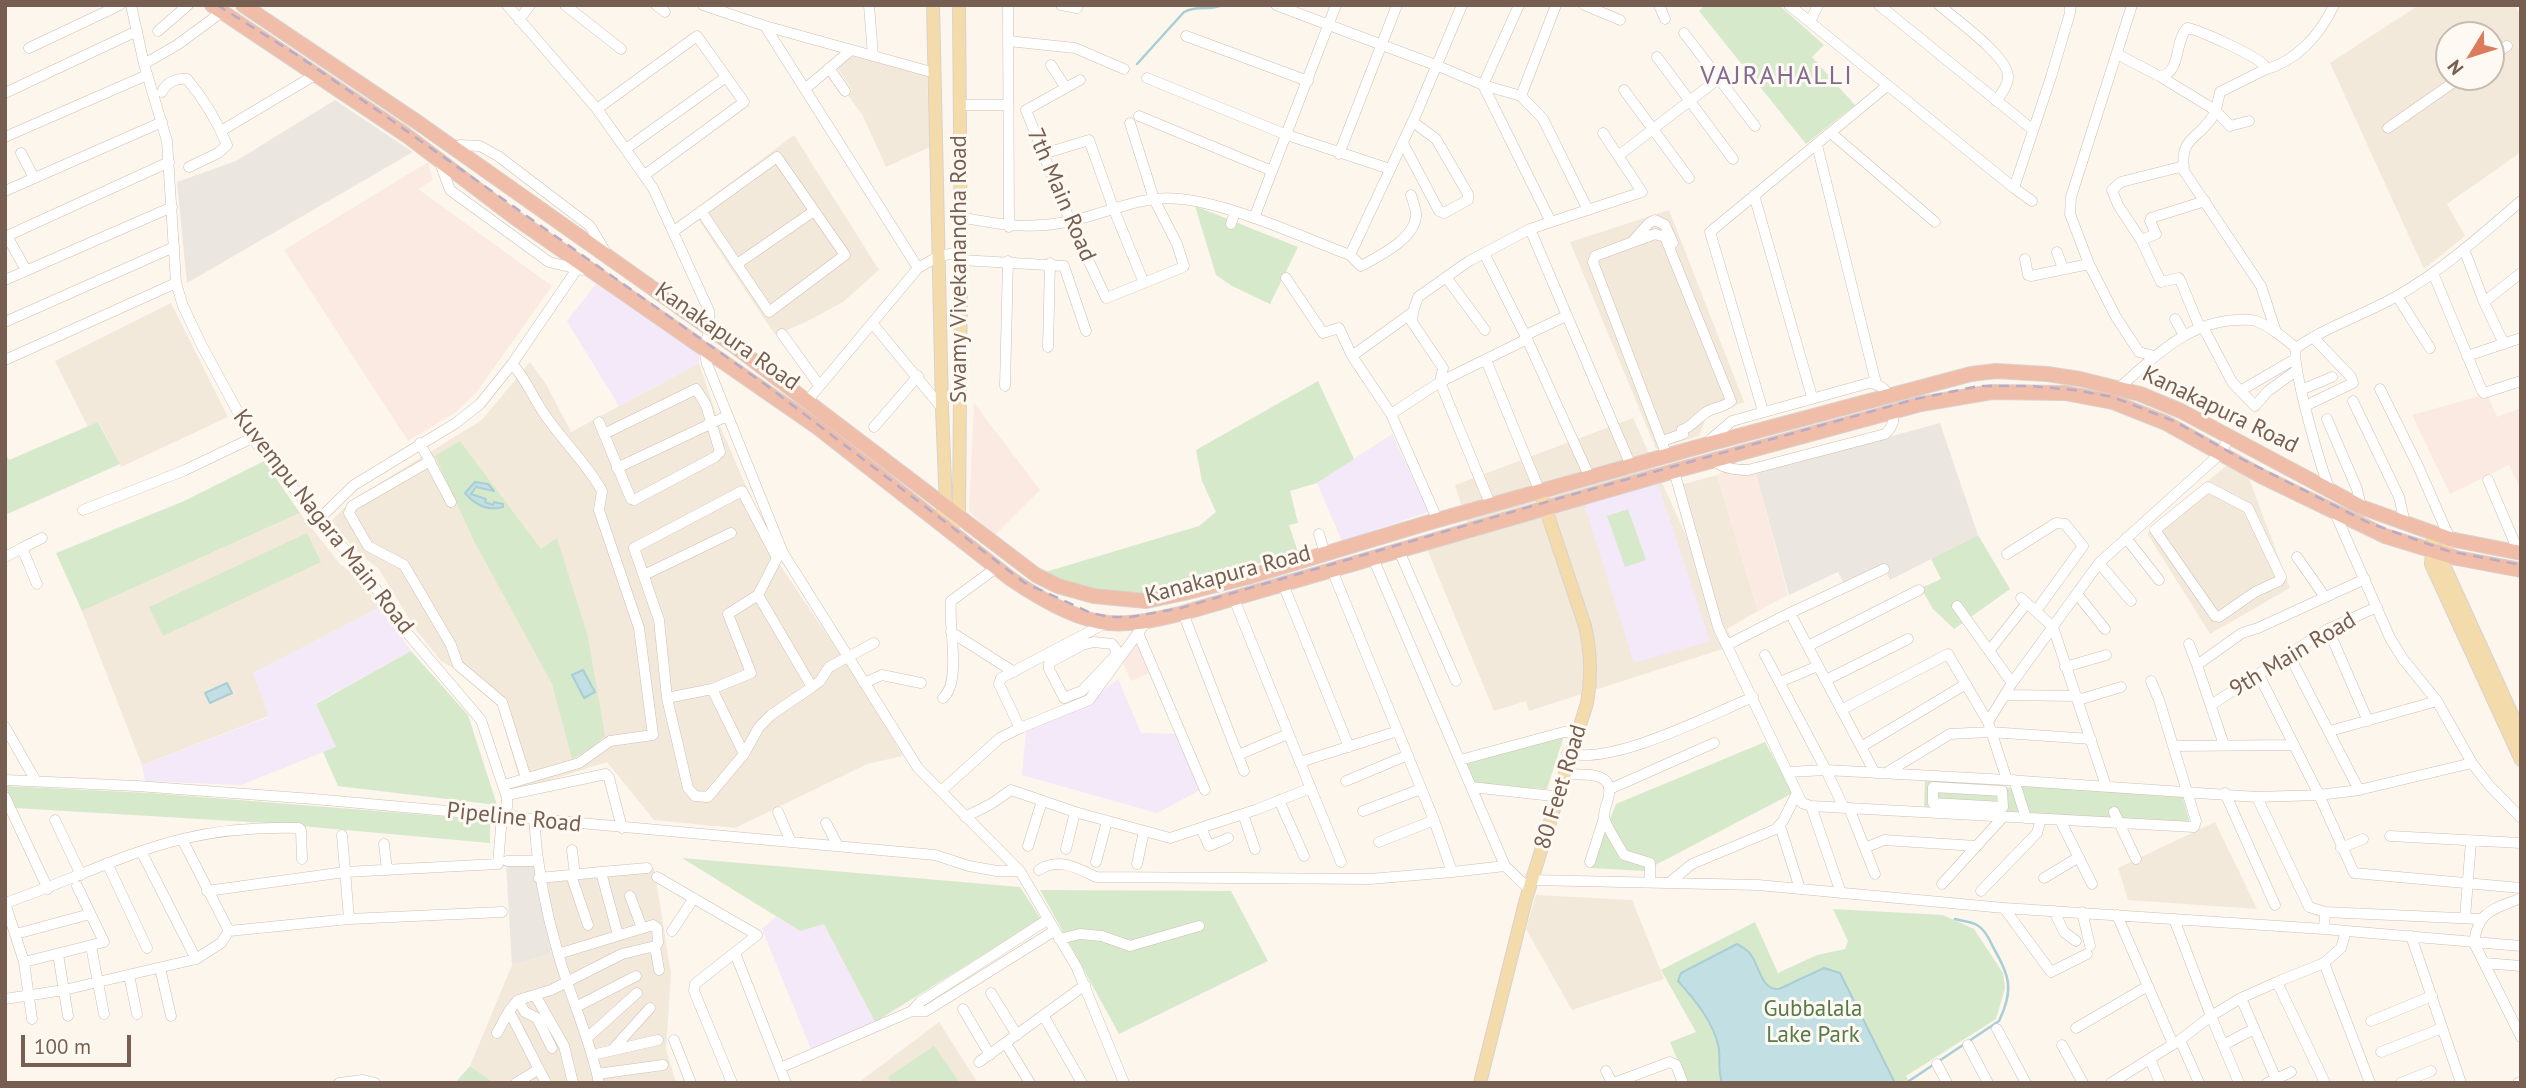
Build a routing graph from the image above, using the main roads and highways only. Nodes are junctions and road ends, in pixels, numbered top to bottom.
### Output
1 (243, 5) edge
2 (933, 5) edge
3 (959, 5) edge
4 (217, 8) edge
5 (261, 10) edge
6 (291, 38) junction
7 (282, 53) junction
8 (1891, 395) junction
9 (1896, 411) junction
10 (1537, 493) junction
11 (946, 506) junction
12 (1542, 509) junction
13 (958, 516) junction
14 (938, 521) junction
15 (950, 531) junction
16 (2434, 533) junction
17 (2450, 539) junction
18 (2437, 553) junction
19 (2520, 553) edge
20 (2521, 570) edge
21 (2521, 734) edge
22 (1569, 754) junction
23 (2521, 760) edge
24 (1528, 881) junction
25 (1477, 1083) edge

1 - 5 highway, Kanakapura Road
2 - 11 main road, Swamy Vivekanandha Road
3 - 13 main road, Swamy Vivekanandha Road
4 - 7 highway, Kanakapura Road
5 - 6 highway, Kanakapura Road
6 - 7 highway
6 - 11 highway, Kanakapura Road
7 - 14 highway, Kanakapura Road
8 - 9 highway
8 - 10 highway, Kanakapura Road
8 - 16 highway, Kanakapura Road
9 - 12 highway, Kanakapura Road
9 - 18 highway, Kanakapura Road
10 - 12 main road, 80 Feet Road
10 - 13 highway, Kanakapura Road
11 - 13 highway, Kanakapura Road
11 - 14 main road
12 - 15 highway, Kanakapura Road
12 - 22 main road, 80 Feet Road
12 - 22 main road, 80 Feet Road
13 - 15 main road, Swamy Vivekanandha Road
14 - 15 highway, Kanakapura Road
16 - 17 highway, Kanakapura Road
16 - 18 main road
17 - 18 main road
17 - 19 highway, Kanakapura Road
18 - 20 highway, Kanakapura Road
18 - 21 main road
18 - 23 main road
22 - 24 main road, 80 Feet Road
22 - 24 main road, 80 Feet Road
24 - 25 main road, 80 Feet Road

